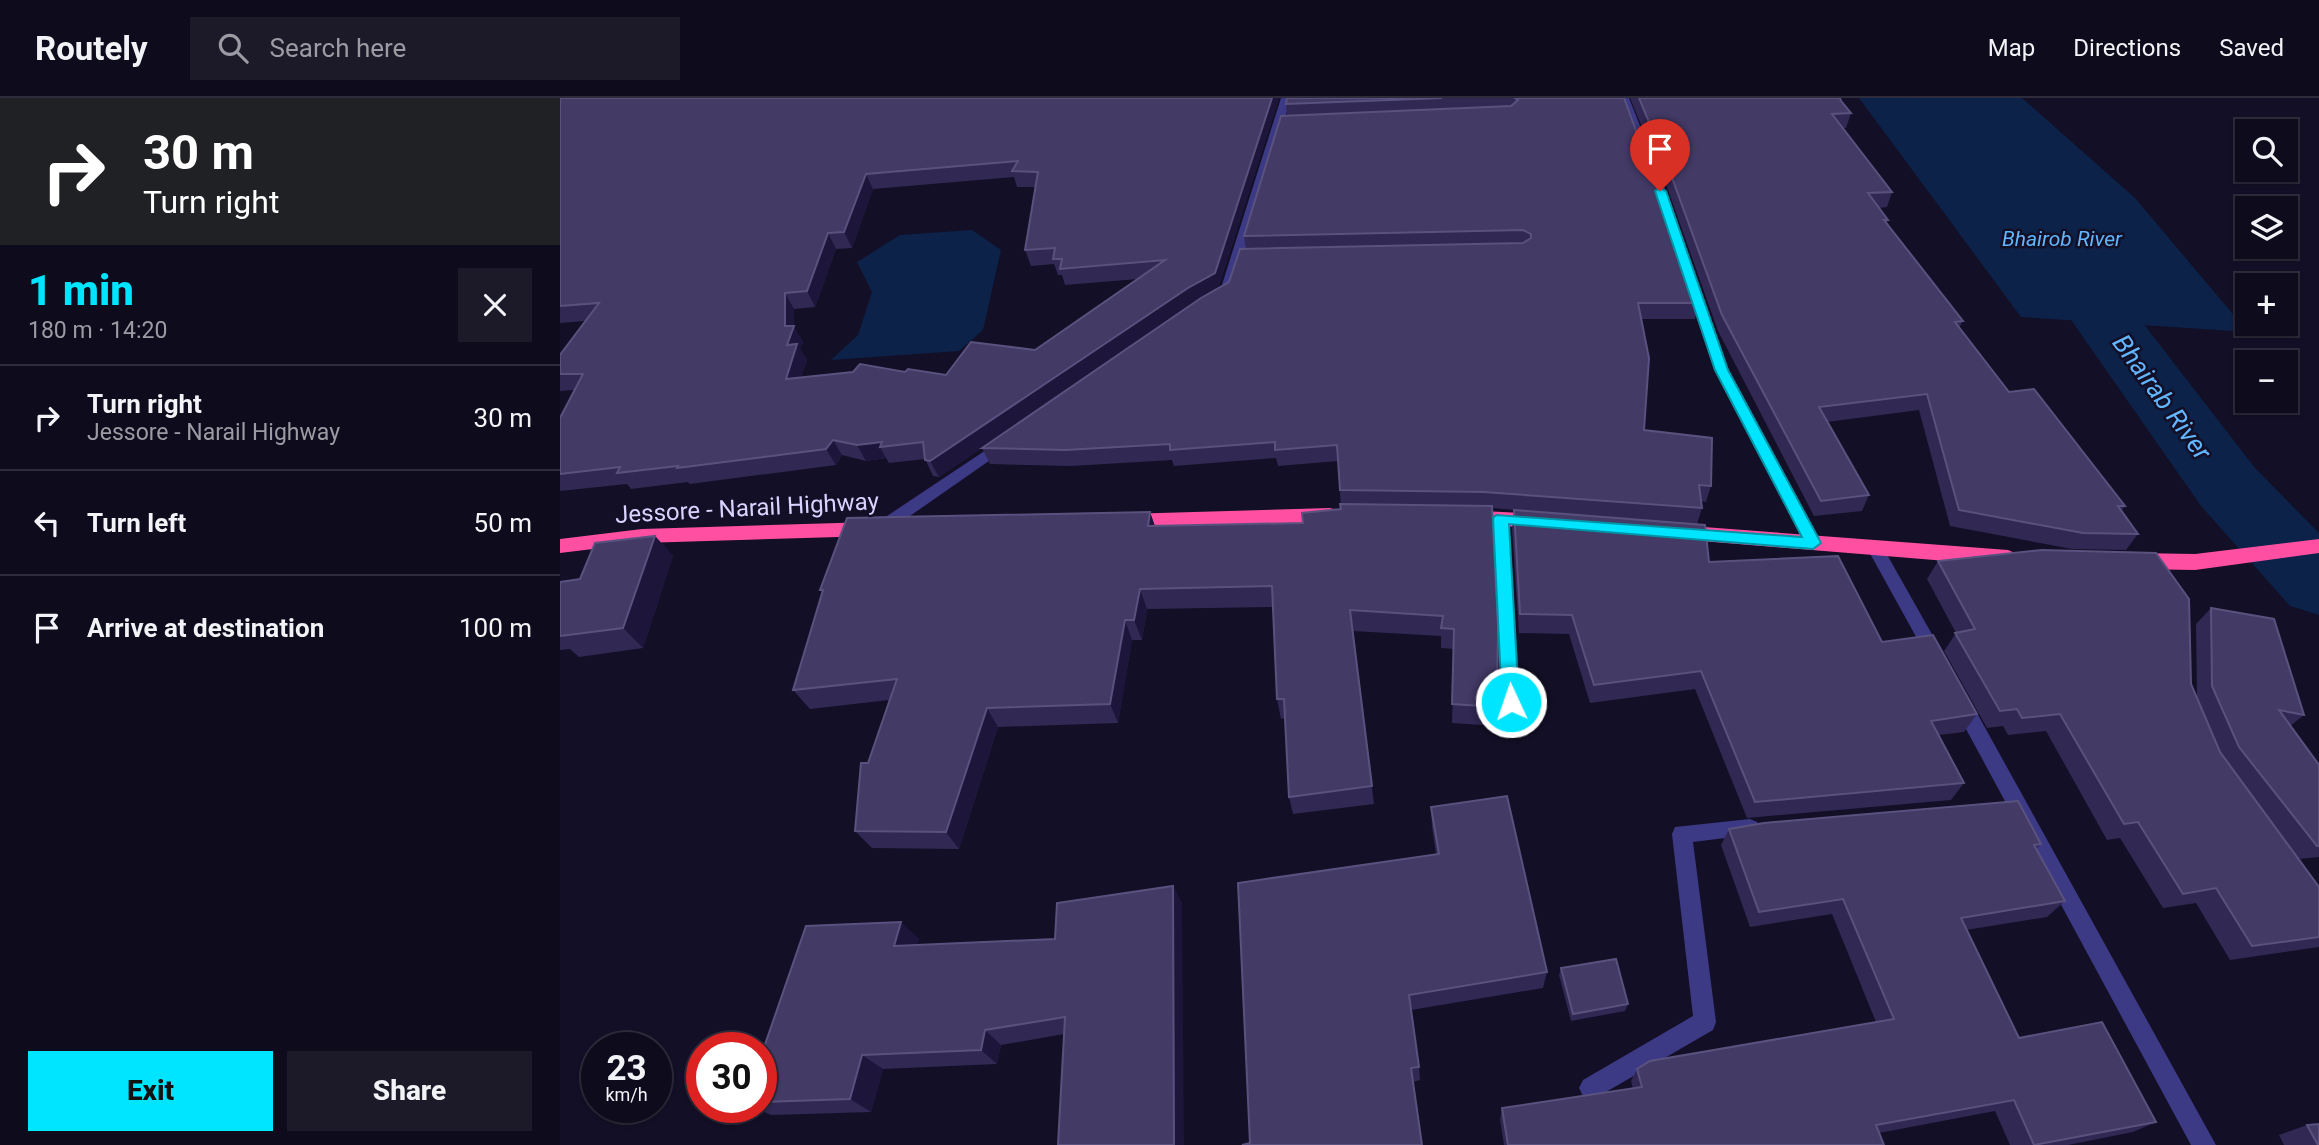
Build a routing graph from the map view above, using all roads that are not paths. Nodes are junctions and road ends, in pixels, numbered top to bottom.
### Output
1 (1286, 98) edge
2 (1625, 98) edge
3 (1198, 309) edge
4 (1016, 435) edge
5 (1345, 515) edge
6 (1442, 516) edge
7 (1501, 518) junction
8 (1099, 521) edge
9 (1555, 523) edge
10 (922, 527) edge
11 (881, 528) junction
12 (1664, 531) edge
13 (1813, 543) junction
14 (560, 546) edge
15 (2319, 546) edge
16 (1875, 548) junction
17 (2025, 558) edge
18 (2121, 560) edge
19 (2161, 561) junction
20 (2171, 582) edge
21 (1511, 702) dead end
22 (2018, 806) junction
23 (1991, 808) edge
24 (1776, 826) edge
25 (1591, 1088) dead end
26 (2204, 1145) edge

1 - 3 street
2 - 13 street
4 - 11 street
5 - 8 highway
6 - 7 highway
7 - 9 highway
7 - 21 street
10 - 11 highway, Jessore - Narail Highway
11 - 14 highway, Jessore - Narail Highway
12 - 13 highway
13 - 16 highway
15 - 19 highway
16 - 17 highway
16 - 22 street
18 - 19 highway
19 - 20 street
22 - 23 street
22 - 26 street
24 - 25 street

